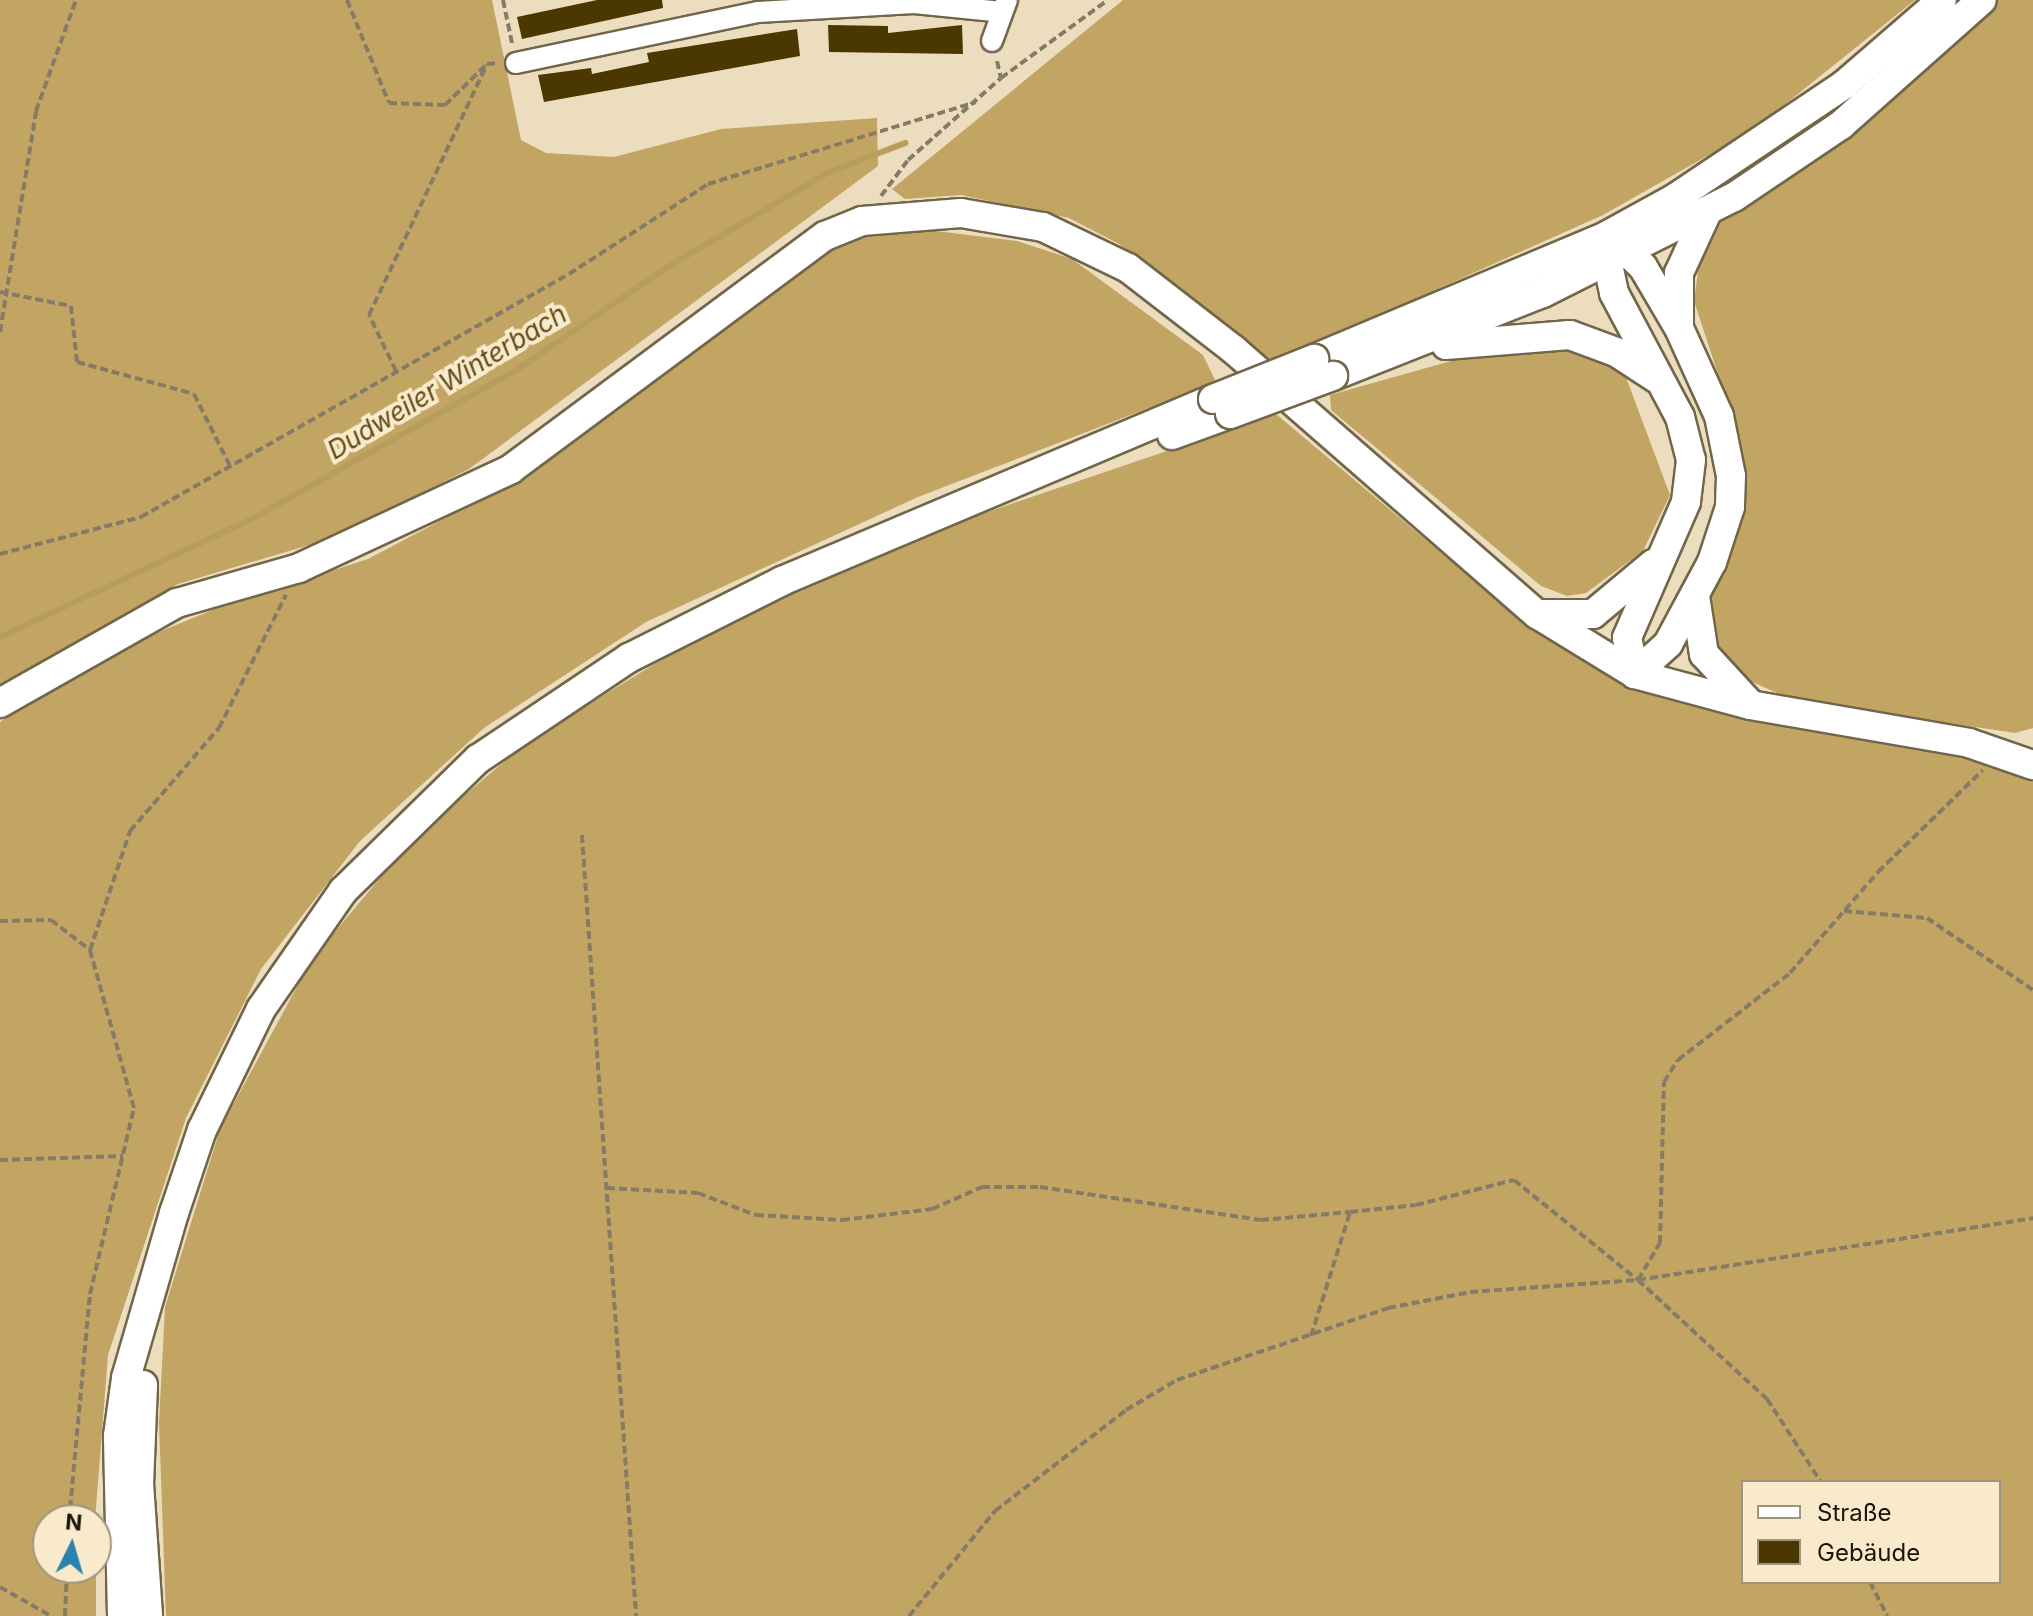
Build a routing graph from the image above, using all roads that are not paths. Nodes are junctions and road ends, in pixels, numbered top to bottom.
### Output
1 (1942, 0) edge
2 (1982, 0) edge
3 (1005, 6) edge
4 (992, 41) dead end
5 (516, 63) road end
6 (1707, 211) junction
7 (1613, 251) junction
8 (1679, 328) junction
9 (1375, 361) junction
10 (1324, 367) junction
11 (1664, 385) junction
12 (1664, 551) junction
13 (1695, 595) junction
14 (1537, 614) junction
15 (1635, 674) junction
16 (0, 703) edge
17 (1750, 705) junction
18 (2033, 765) edge
19 (149, 1304) junction
20 (122, 1616) edge
21 (148, 1616) edge

1 - 7 main road
2 - 6 main road
3 - 4 street
3 - 5 street
6 - 7 main road
6 - 8 main road
7 - 8 main road
7 - 9 main road
7 - 10 main road
7 - 11 main road
8 - 13 main road
9 - 10 main road
9 - 11 main road
10 - 19 main road, bridge
11 - 12 main road
12 - 14 main road
12 - 15 main road
13 - 15 main road
13 - 17 main road
14 - 15 main road
14 - 16 main road
15 - 17 main road
17 - 18 main road
19 - 20 main road
19 - 21 main road

